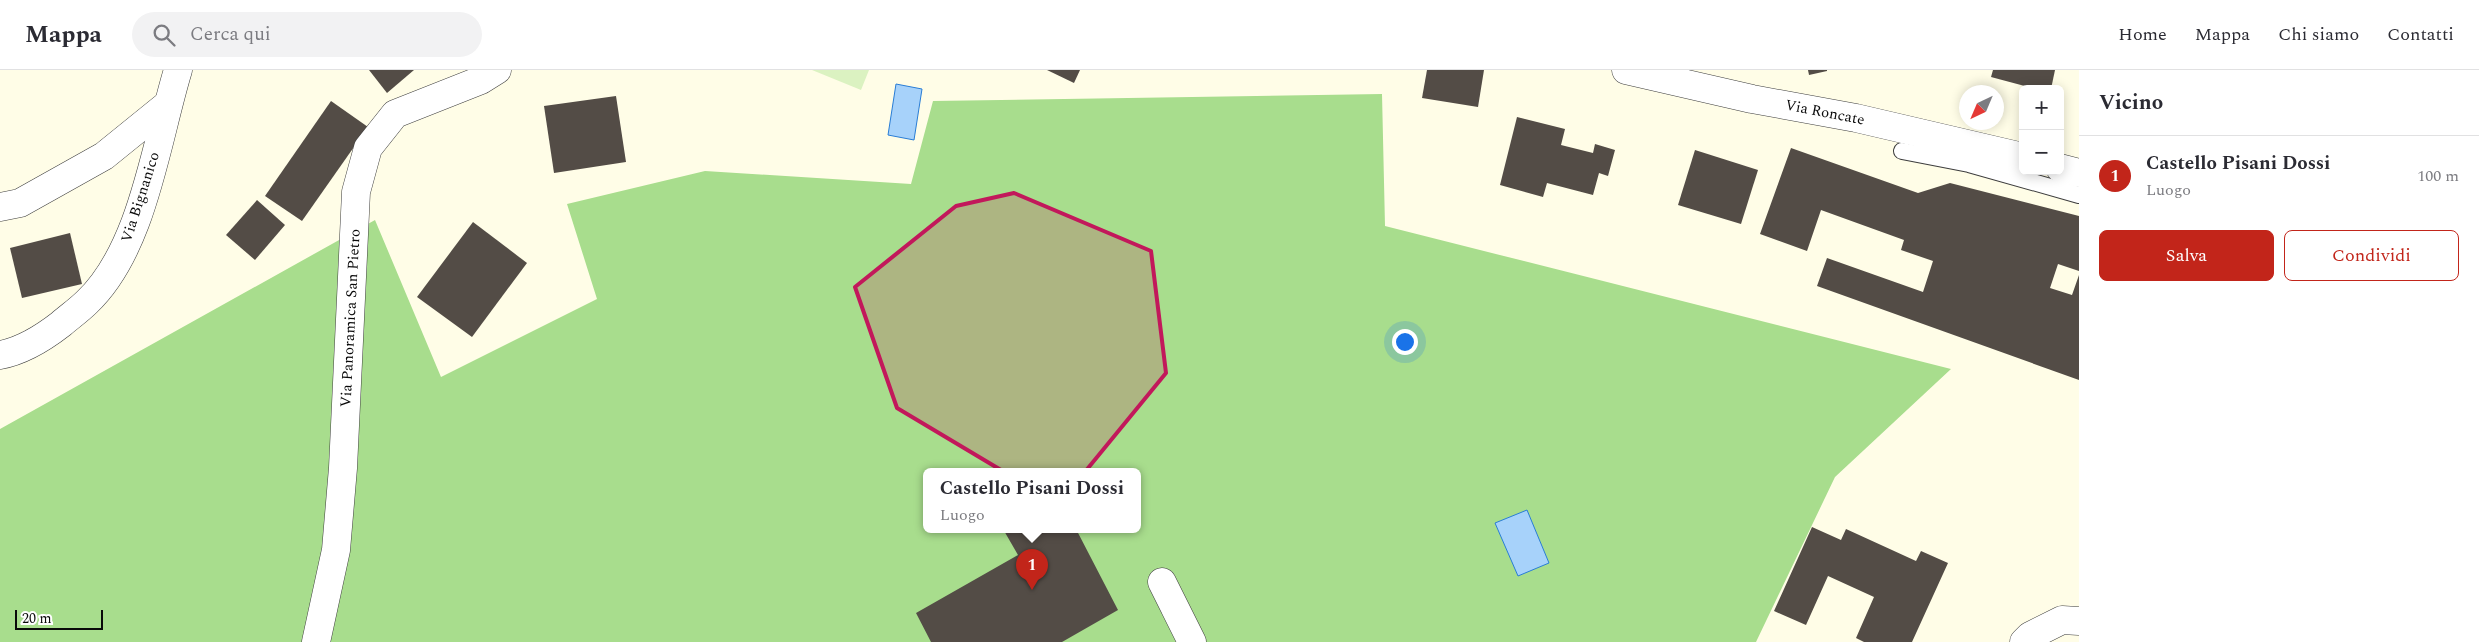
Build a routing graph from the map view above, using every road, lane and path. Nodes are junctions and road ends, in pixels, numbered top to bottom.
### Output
1 (178, 70) edge
2 (496, 70) edge
3 (1626, 70) edge
4 (167, 105) junction
5 (1902, 151) dead end
6 (2019, 156) edge
7 (2064, 169) edge
8 (2079, 173) edge
9 (2079, 195) edge
10 (0, 207) edge
11 (0, 354) edge
12 (1162, 582) dead end
13 (2079, 622) edge
14 (316, 642) edge
15 (1192, 642) edge
16 (2024, 642) edge

1 - 4 street, Via Bignanico
2 - 14 street, Via Panoramica San Pietro
3 - 6 street, Via Roncate
4 - 10 street
4 - 11 street, Via Bignanico
5 - 9 lane
7 - 8 street
12 - 15 street
13 - 16 street

